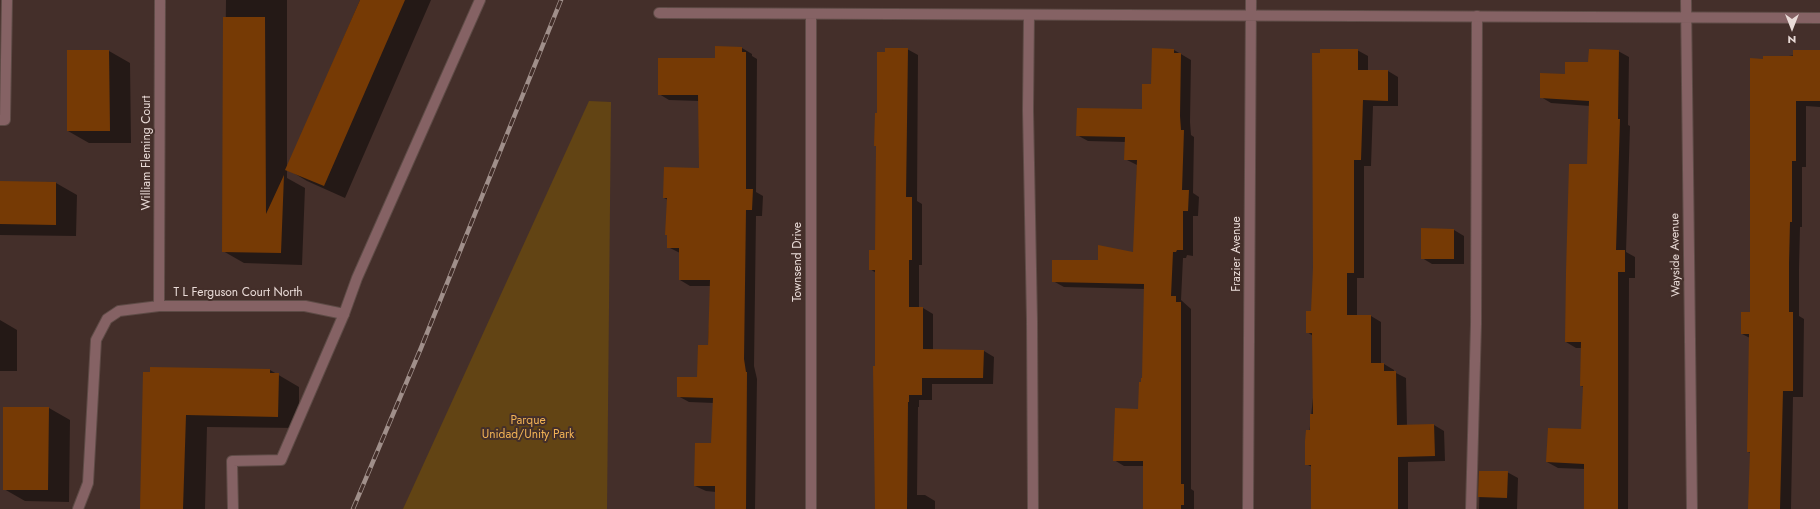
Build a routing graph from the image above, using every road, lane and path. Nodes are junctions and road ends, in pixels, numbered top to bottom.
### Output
1 (7, 0) edge
2 (160, 0) edge
3 (480, 0) edge
4 (1251, 0) edge
5 (1686, 0) edge
6 (659, 13) dead end
7 (811, 14) junction
8 (1029, 15) junction
9 (1251, 15) junction
10 (1477, 16) junction
11 (1686, 17) junction
12 (1820, 18) edge
13 (0, 120) edge
14 (159, 306) junction
15 (344, 314) junction
16 (78, 509) edge
17 (233, 509) edge
18 (811, 509) edge
19 (1033, 509) edge
20 (1248, 509) edge
21 (1471, 509) edge
22 (1692, 509) edge

1 - 13 street
2 - 14 street, William Fleming Court
3 - 15 street
4 - 9 street, Frazier Avenue
5 - 11 street, Wayside Avenue
6 - 7 street
7 - 8 street
7 - 18 street, Townsend Drive
8 - 9 street
8 - 19 street
9 - 10 street
9 - 20 street, Frazier Avenue
10 - 11 street
10 - 21 street
11 - 12 street
11 - 22 street, Wayside Avenue
14 - 15 street, T L Ferguson Court North
14 - 16 street, T L Ferguson Court North
15 - 17 street

